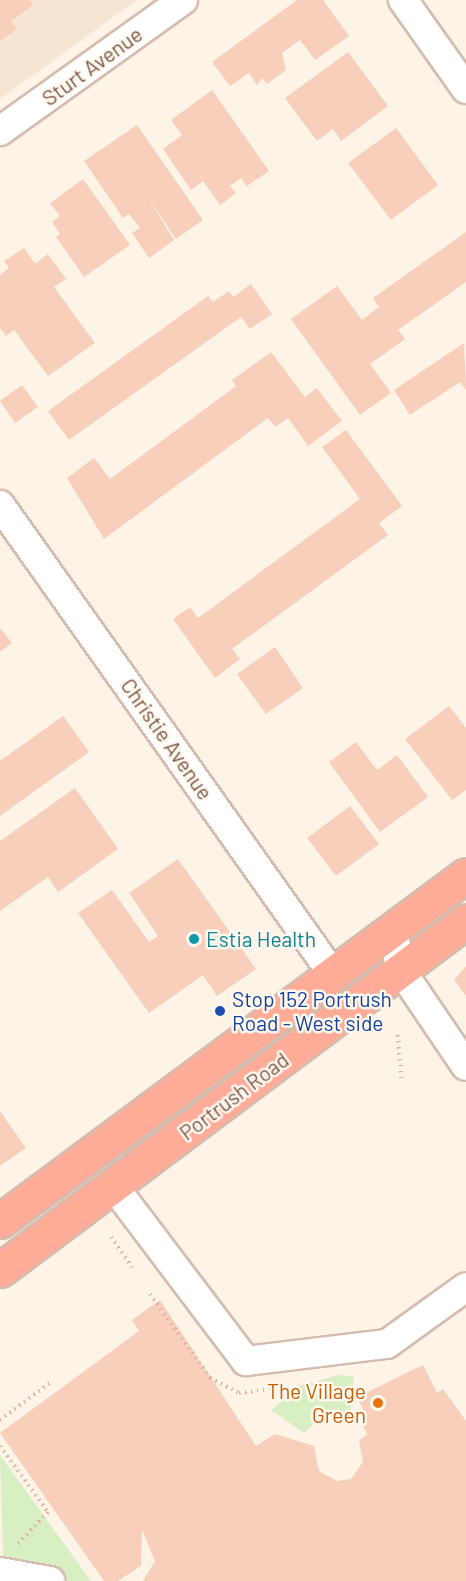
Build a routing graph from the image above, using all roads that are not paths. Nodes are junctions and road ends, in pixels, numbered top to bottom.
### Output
1 (183, 0) edge
2 (403, 0) edge
3 (466, 89) edge
4 (0, 131) edge
5 (0, 505) edge
6 (466, 875) edge
7 (466, 921) edge
8 (393, 928) junction
9 (400, 969) junction
10 (332, 973) junction
11 (466, 1066) edge
12 (115, 1188) junction
13 (0, 1221) edge
14 (0, 1270) edge
15 (466, 1287) edge
16 (5, 1562) edge
17 (50, 1581) edge

1 - 4 street, Sturt Avenue
2 - 3 street
5 - 10 street, Christie Avenue
6 - 8 highway, Portrush Road
7 - 9 highway, Portrush Road
8 - 9 street
8 - 10 highway, Portrush Road
9 - 11 street
9 - 12 highway, Portrush Road
10 - 13 highway, Portrush Road
12 - 14 highway, Portrush Road
12 - 15 street
16 - 17 street

